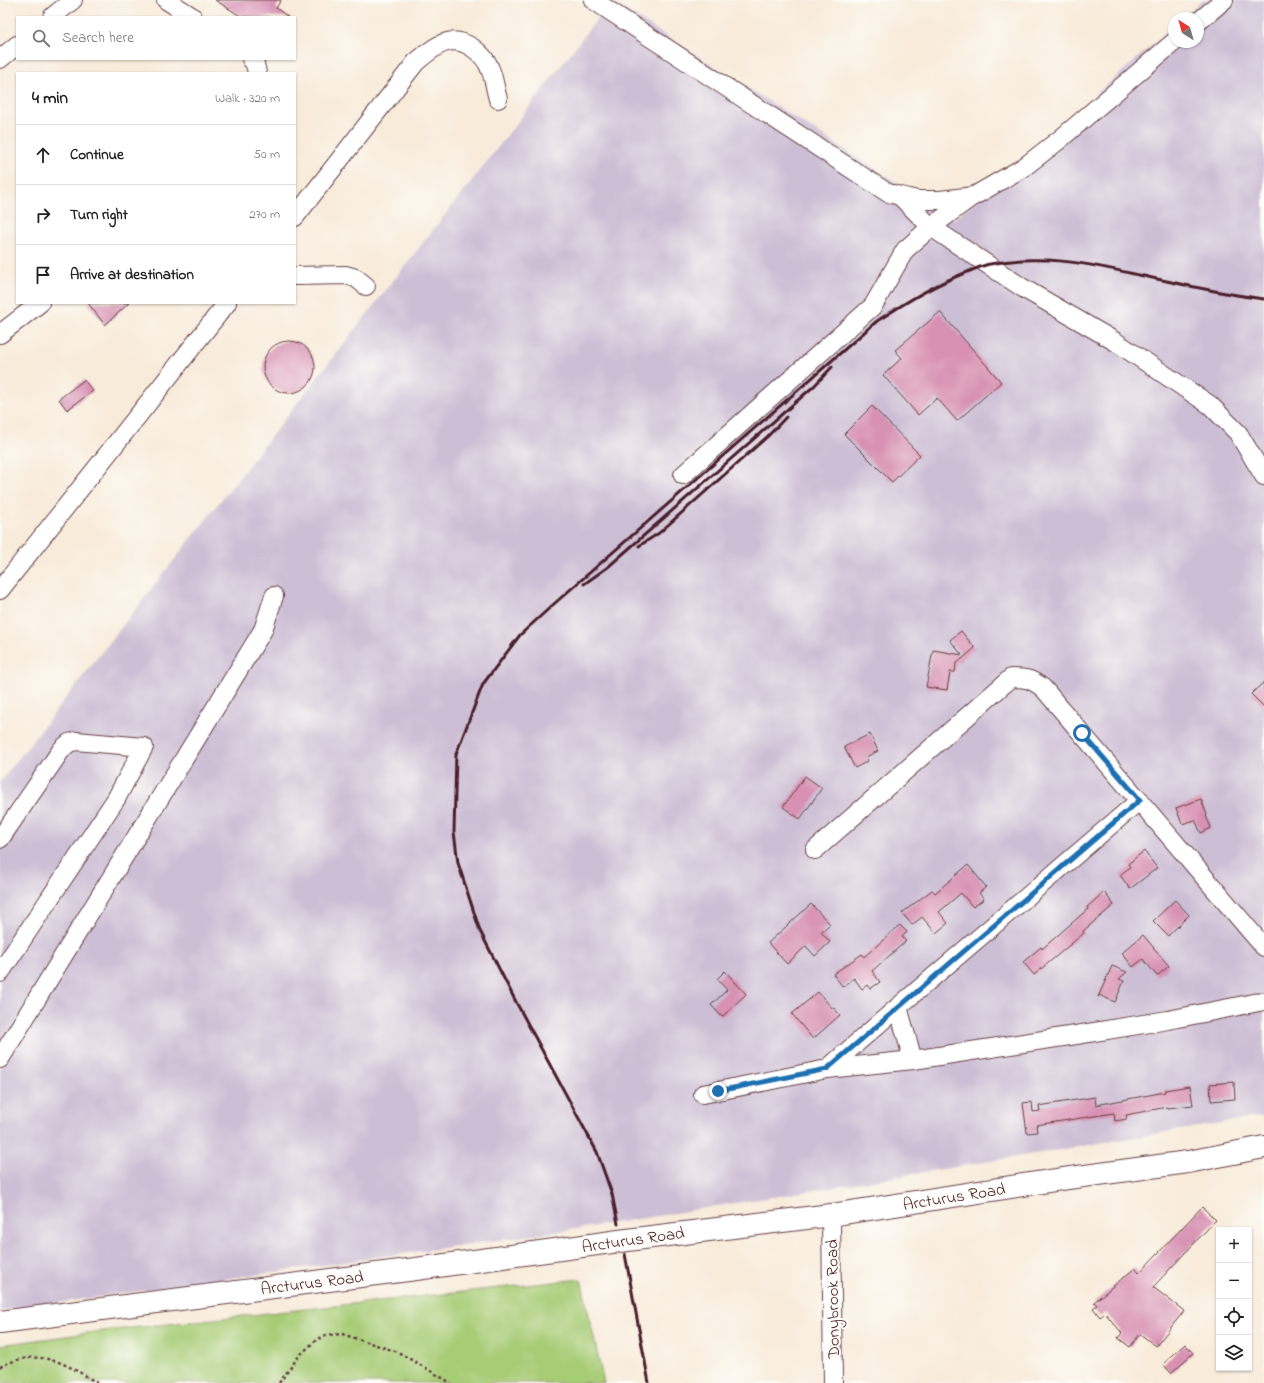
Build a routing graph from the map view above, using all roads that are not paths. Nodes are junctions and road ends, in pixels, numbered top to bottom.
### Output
1 (73, 0) edge
2 (166, 0) edge
3 (593, 0) edge
4 (1224, 0) edge
5 (53, 16) edge
6 (191, 16) edge
7 (1204, 17) edge
8 (16, 46) edge
9 (1168, 47) edge
10 (0, 59) edge
11 (252, 60) edge
12 (257, 72) edge
13 (498, 99) dead end
14 (900, 196) junction
15 (974, 196) junction
16 (296, 216) edge
17 (931, 227) junction
18 (296, 276) edge
19 (366, 286) dead end
20 (39, 304) edge
21 (226, 304) edge
22 (0, 334) edge
23 (683, 476) dead end
24 (1264, 476) edge
25 (0, 590) edge
26 (274, 596) dead end
27 (1140, 800) junction
28 (0, 839) edge
29 (815, 850) dead end
30 (1264, 947) edge
31 (0, 973) edge
32 (1264, 1001) edge
33 (898, 1007) junction
34 (0, 1058) edge
35 (913, 1060) junction
36 (827, 1069) junction
37 (703, 1094) dead end
38 (1264, 1147) edge
39 (831, 1215) junction
40 (0, 1322) edge
41 (833, 1383) edge

1 - 5 street
2 - 6 street
3 - 14 street
4 - 7 street
8 - 10 street
9 - 15 street
11 - 12 street
13 - 16 street
14 - 15 street
14 - 17 street
15 - 17 street
17 - 23 street
17 - 24 street
18 - 19 street
20 - 22 street
21 - 25 street
26 - 34 street
27 - 29 street
27 - 30 street
27 - 33 street
28 - 31 street
32 - 35 street
33 - 35 street
33 - 36 street
35 - 36 street
36 - 37 street
38 - 39 main road, Arcturus Road
39 - 40 main road, Arcturus Road
39 - 41 street, Donybrook Road

